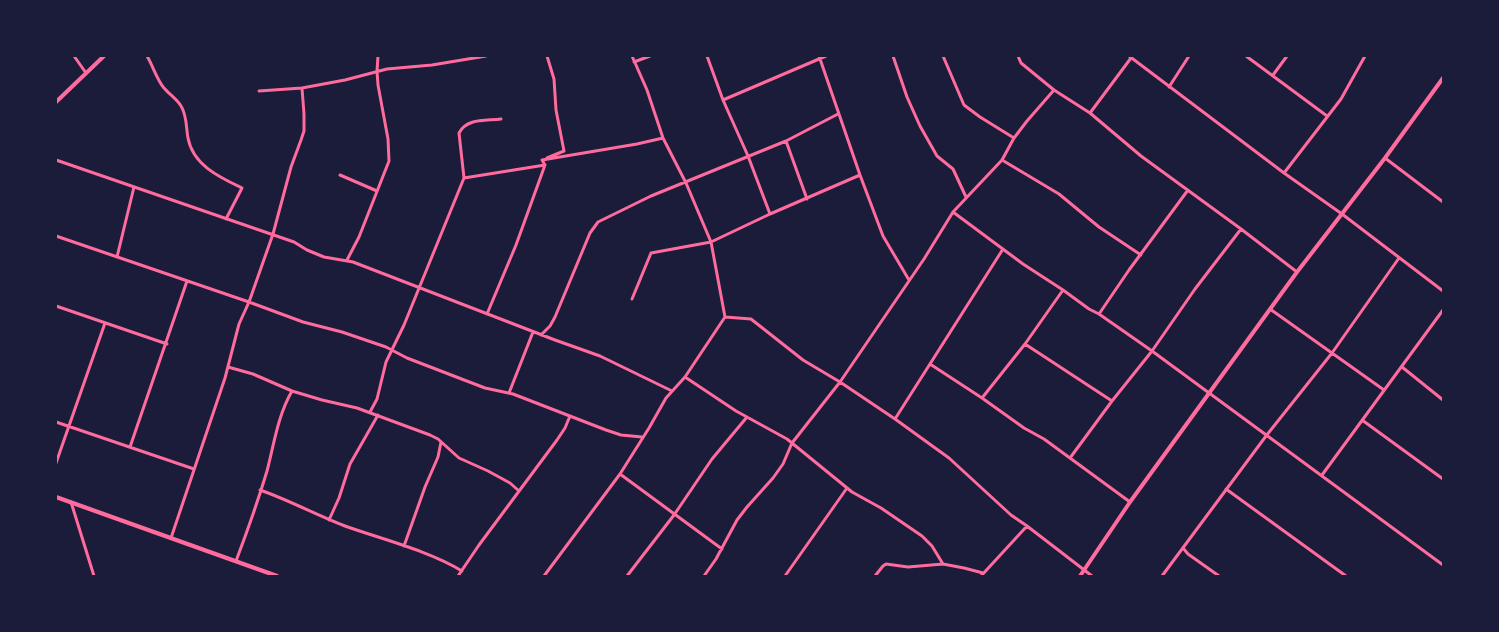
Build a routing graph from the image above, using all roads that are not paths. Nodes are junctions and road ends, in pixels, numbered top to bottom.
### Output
1 (74, 56) edge
2 (104, 56) edge
3 (147, 56) edge
4 (378, 56) edge
5 (486, 56) edge
6 (547, 56) edge
7 (632, 56) edge
8 (650, 56) edge
9 (707, 56) edge
10 (826, 56) edge
11 (893, 56) edge
12 (943, 56) edge
13 (1018, 56) edge
14 (1189, 56) edge
15 (1246, 56) edge
16 (1287, 56) edge
17 (1366, 56) edge
18 (819, 57) edge
19 (1130, 57) edge
20 (634, 62) junction
21 (377, 71) junction
22 (86, 73) junction
23 (1273, 75) junction
24 (1443, 78) edge
25 (1169, 87) junction
26 (302, 88) junction
27 (1054, 90) junction
28 (259, 91) dead end
29 (723, 100) junction
30 (56, 102) edge
31 (1090, 113) junction
32 (838, 114) junction
33 (1327, 116) junction
34 (501, 119) dead end
35 (663, 138) junction
36 (1014, 138) junction
37 (786, 141) junction
38 (748, 156) junction
39 (1385, 158) junction
40 (56, 160) edge
41 (542, 160) junction
42 (1002, 160) junction
43 (544, 165) junction
44 (1284, 173) junction
45 (340, 175) dead end
46 (860, 175) junction
47 (464, 178) junction
48 (686, 183) junction
49 (134, 187) junction
50 (1188, 190) junction
51 (377, 191) junction
52 (966, 197) junction
53 (806, 199) junction
54 (1443, 202) edge
55 (953, 212) junction
56 (770, 214) junction
57 (1342, 214) junction
58 (226, 219) junction
59 (1241, 229) junction
60 (273, 234) junction
61 (56, 236) edge
62 (711, 242) junction
63 (1002, 249) junction
64 (1141, 255) junction
65 (117, 257) junction
66 (1399, 258) junction
67 (347, 260) junction
68 (1297, 272) junction
69 (909, 280) junction
70 (187, 281) junction
71 (419, 288) junction
72 (1064, 290) junction
73 (1443, 291) edge
74 (632, 298) dead end
75 (249, 302) junction
76 (56, 306) edge
77 (1270, 309) junction
78 (1443, 310) edge
79 (488, 314) junction
80 (1099, 314) junction
81 (725, 317) junction
82 (104, 323) junction
83 (533, 332) junction
84 (541, 335) junction
85 (167, 344) junction
86 (1025, 344) junction
87 (392, 350) junction
88 (1152, 352) junction
89 (1332, 353) junction
90 (930, 364) junction
91 (228, 367) junction
92 (1402, 367) junction
93 (685, 376) junction
94 (840, 382) junction
95 (1384, 390) junction
96 (672, 391) junction
97 (292, 392) junction
98 (508, 393) junction
99 (1210, 394) junction
100 (982, 398) junction
101 (1443, 400) edge
102 (1112, 401) junction
103 (370, 412) junction
104 (378, 415) junction
105 (570, 416) junction
106 (747, 417) junction
107 (895, 418) junction
108 (1362, 420) junction
109 (56, 422) edge
110 (69, 426) junction
111 (1266, 436) junction
112 (642, 437) junction
113 (441, 442) junction
114 (792, 443) junction
115 (130, 447) junction
116 (1070, 458) junction
117 (56, 463) edge
118 (194, 469) junction
119 (620, 474) junction
120 (1322, 475) junction
121 (1443, 479) edge
122 (847, 488) junction
123 (260, 490) junction
124 (1226, 490) junction
125 (519, 491) junction
126 (56, 497) edge
127 (71, 502) junction
128 (1130, 502) junction
129 (674, 515) junction
130 (329, 520) junction
131 (1027, 526) junction
132 (170, 538) junction
133 (404, 546) junction
134 (1183, 548) junction
135 (722, 549) junction
136 (236, 561) junction
137 (944, 564) junction
138 (1443, 565) edge
139 (462, 571) junction
140 (1084, 571) junction
141 (982, 575) edge
142 (94, 576) edge
143 (278, 576) edge
144 (458, 576) edge
145 (544, 576) edge
146 (627, 576) edge
147 (704, 576) edge
148 (785, 576) edge
149 (875, 576) edge
150 (1080, 576) edge
151 (1092, 576) edge
152 (1162, 576) edge
153 (1219, 576) edge
154 (1346, 576) edge

1 - 22 street
2 - 22 street
3 - 58 street
4 - 21 street
5 - 21 street
6 - 41 street
7 - 20 street
8 - 20 street
9 - 29 street
10 - 18 street
11 - 52 street
12 - 36 street
13 - 27 street
14 - 25 street
15 - 23 street
16 - 23 street
17 - 33 street
18 - 29 street
18 - 32 street
19 - 25 street
19 - 31 street
20 - 35 street
21 - 26 street
21 - 51 street
22 - 30 street
23 - 33 street
24 - 39 street
25 - 44 street
26 - 28 street
26 - 60 street
27 - 31 street
27 - 36 street
29 - 38 street
31 - 50 street
32 - 37 street
32 - 46 street
33 - 44 street
34 - 47 street
35 - 41 street
35 - 48 street
36 - 42 street
37 - 38 street
37 - 53 street
38 - 48 street
38 - 56 street
39 - 54 street
39 - 57 street
40 - 49 street
41 - 43 street
42 - 52 street
42 - 64 street
43 - 47 street
43 - 79 street
44 - 57 street
45 - 51 street
46 - 53 street
46 - 69 street
47 - 71 street
48 - 62 street
48 - 84 street
49 - 58 street
49 - 65 street
50 - 59 street
50 - 64 street
51 - 67 street
52 - 55 street
53 - 56 street
55 - 63 street
55 - 69 street
56 - 62 street
57 - 66 street
57 - 68 street
58 - 60 street
59 - 68 street
59 - 88 street
60 - 67 street
60 - 75 street
61 - 65 street
62 - 74 street
62 - 81 street
63 - 72 street
63 - 90 street
64 - 80 street
65 - 70 street
66 - 73 street
66 - 89 street
67 - 71 street
68 - 77 street
69 - 94 street
70 - 75 street
70 - 85 street
71 - 79 street
71 - 87 street
72 - 80 street
72 - 86 street
75 - 87 street
75 - 91 street
76 - 82 street
77 - 89 street
77 - 99 street
78 - 92 street
79 - 83 street
80 - 88 street
81 - 93 street
81 - 94 street
82 - 85 street
82 - 110 street
83 - 84 street
83 - 98 street
84 - 96 street
85 - 115 street
86 - 100 street
86 - 102 street
87 - 98 street
87 - 103 street
88 - 99 street
88 - 102 street
89 - 95 street
89 - 111 street
90 - 100 street
90 - 107 street
91 - 97 street
91 - 118 street
92 - 95 street
92 - 101 street
93 - 96 street
93 - 106 street
94 - 107 street
94 - 114 street
95 - 108 street
96 - 112 street
97 - 103 street
97 - 123 street
98 - 105 street
99 - 111 street
99 - 128 street
100 - 116 street
102 - 116 street
103 - 104 street
104 - 113 street
104 - 130 street
105 - 112 street
105 - 125 street
106 - 114 street
106 - 129 street
107 - 131 street
108 - 120 street
108 - 121 street
109 - 110 street
110 - 115 street
110 - 117 street
111 - 120 street
111 - 124 street
112 - 119 street
113 - 125 street
113 - 133 street
114 - 122 street
114 - 135 street
115 - 118 street
116 - 128 street
118 - 132 street
119 - 129 street
119 - 145 street
120 - 138 street
122 - 137 street
122 - 148 street
123 - 130 street
123 - 136 street
124 - 134 street
124 - 154 street
125 - 139 street
126 - 127 main road
127 - 132 main road
127 - 142 street
128 - 140 street
129 - 135 street
129 - 146 street
130 - 133 street
131 - 140 street
131 - 141 street
132 - 136 main road
133 - 139 street
134 - 152 street
134 - 153 street
135 - 147 street
136 - 143 main road
137 - 141 street
137 - 149 street
139 - 144 street
140 - 150 street
140 - 151 street

